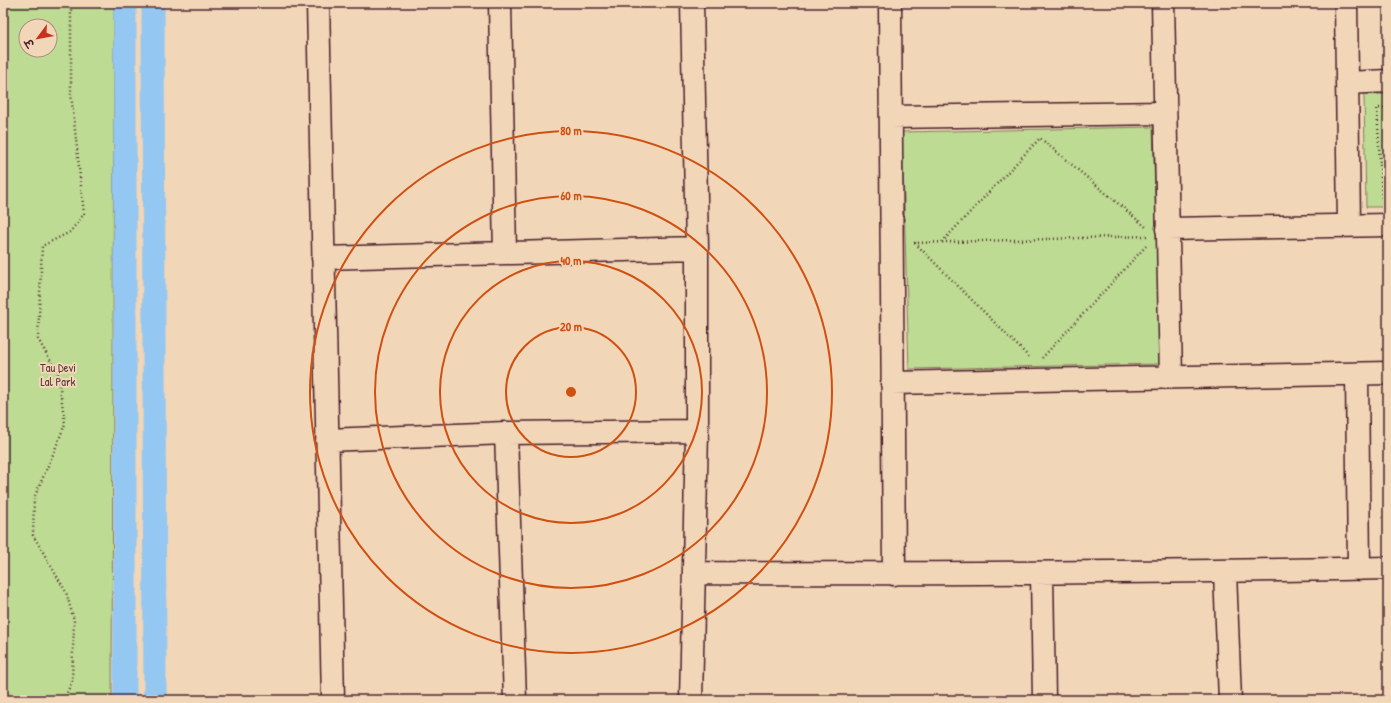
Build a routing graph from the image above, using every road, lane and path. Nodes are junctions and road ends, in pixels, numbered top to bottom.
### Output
1 (71, 3) edge
2 (318, 3) edge
3 (500, 3) edge
4 (692, 3) edge
5 (890, 3) edge
6 (1163, 3) edge
7 (1346, 3) edge
8 (1388, 81) edge
9 (1347, 82) junction
10 (1388, 108) edge
11 (1165, 113) junction
12 (891, 117) junction
13 (1388, 199) edge
14 (1388, 225) edge
15 (1349, 226) junction
16 (1164, 234) junction
17 (942, 242) junction
18 (892, 243) junction
19 (915, 243) junction
20 (697, 248) junction
21 (505, 253) junction
22 (323, 258) junction
23 (1036, 373) junction
24 (1388, 373) edge
25 (1357, 374) junction
26 (1171, 378) junction
27 (892, 383) junction
28 (697, 431) junction
29 (506, 434) junction
30 (327, 440) junction
31 (1388, 568) edge
32 (1359, 569) junction
33 (1225, 572) junction
34 (694, 573) junction
35 (1042, 573) junction
36 (894, 574) junction
37 (64, 700) edge
38 (333, 700) edge
39 (515, 700) edge
40 (691, 700) edge
41 (1044, 700) edge
42 (1230, 700) edge

1 - 37 path
2 - 22 street
3 - 21 street
4 - 20 street
5 - 12 street
6 - 11 street
7 - 9 street
8 - 9 street
9 - 15 street
10 - 13 path
11 - 12 street
11 - 16 street
12 - 18 street
14 - 15 street
15 - 16 street
16 - 17 path
16 - 17 path
16 - 23 path
16 - 26 street
17 - 19 path
18 - 19 path
18 - 27 street
19 - 23 path
20 - 21 street
20 - 28 street
21 - 22 street
22 - 30 street
23 - 26 street
23 - 27 street
24 - 25 street
25 - 26 street
25 - 32 street
27 - 36 street
28 - 29 street
28 - 34 street
29 - 30 street
29 - 39 street
30 - 38 street
31 - 32 street
32 - 33 street
33 - 35 street
33 - 42 street
34 - 36 street
34 - 40 street
35 - 36 street
35 - 41 street

